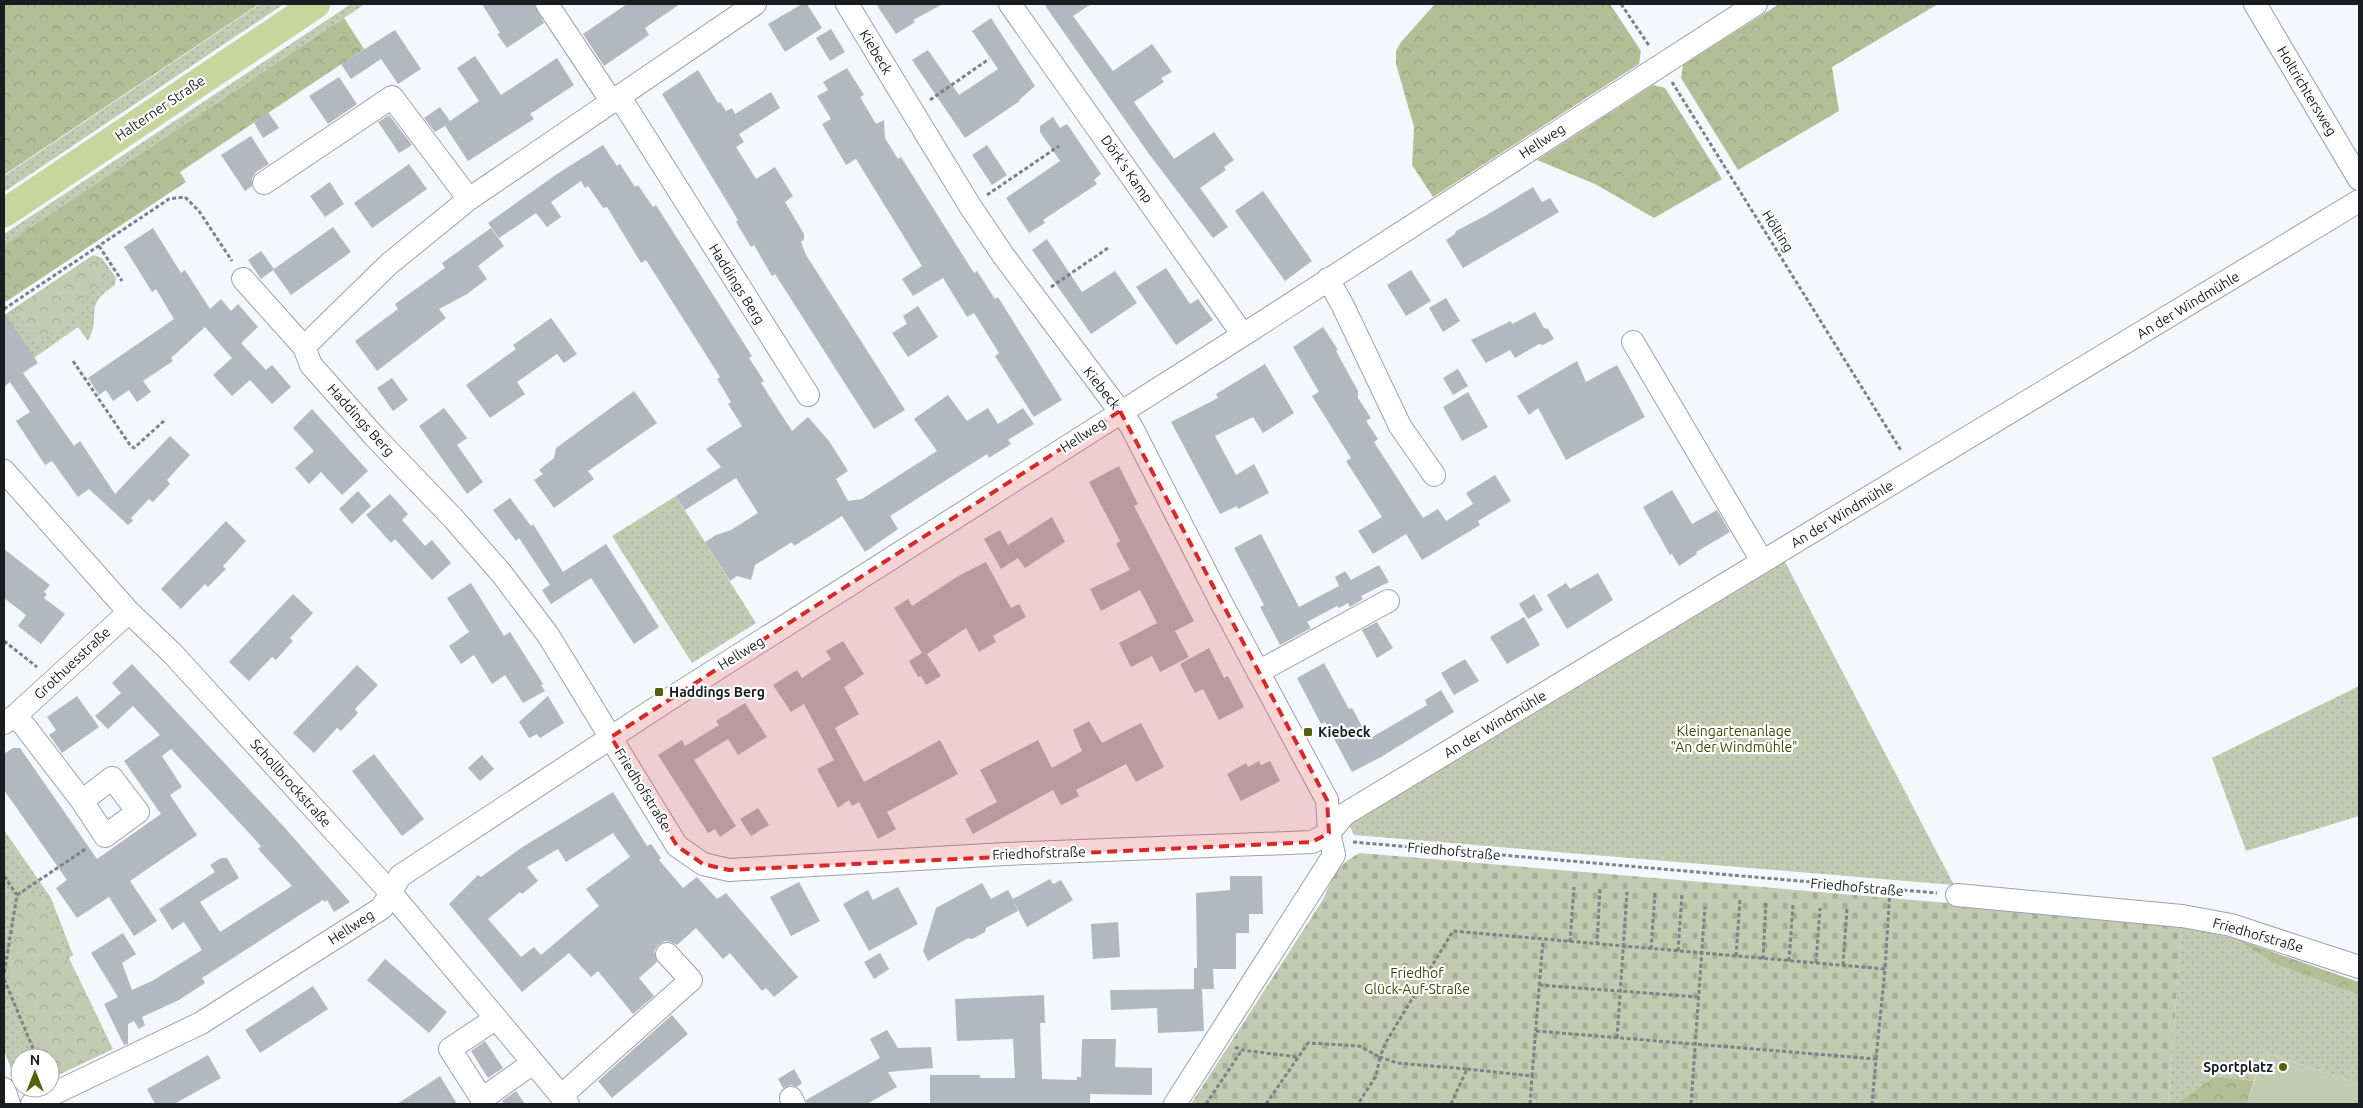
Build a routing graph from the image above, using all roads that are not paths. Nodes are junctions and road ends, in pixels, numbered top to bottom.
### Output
1 (316, 4) edge
2 (547, 4) edge
3 (755, 4) edge
4 (847, 4) edge
5 (1010, 4) edge
6 (1756, 4) edge
7 (2254, 4) edge
8 (615, 99) junction
9 (2359, 179) edge
10 (264, 183) dead end
11 (469, 199) junction
12 (2359, 201) edge
13 (4, 213) edge
14 (243, 278) road end
15 (1328, 279) junction
16 (1243, 335) junction
17 (1633, 342) dead end
18 (304, 347) junction
19 (808, 396) dead end
20 (1120, 411) junction
21 (4, 471) edge
22 (1434, 475) dead end
23 (1762, 562) junction
24 (1388, 601) dead end
25 (129, 612) junction
26 (1258, 672) junction
27 (10, 719) edge
28 (611, 737) junction
29 (82, 802) junction
30 (1329, 833) junction
31 (390, 892) junction
32 (1957, 895) road end
33 (667, 954) dead end
34 (2359, 966) edge
35 (495, 1019) junction
36 (533, 1063) junction
37 (4, 1089) edge
38 (71, 1096) edge
39 (564, 1100) edge
40 (9, 1104) edge
41 (32, 1104) edge
42 (1175, 1104) edge

1 - 13 main road, Halterner Straße
2 - 8 street, Haddings Berg
3 - 8 street
4 - 20 street, Kiebeck
5 - 16 street, Dörk's Kamp
6 - 15 street, Hellweg
7 - 9 street, Holtrichtersweg
8 - 11 street
8 - 19 street, Haddings Berg
10 - 11 street
11 - 18 street
12 - 23 street, An der Windmühle
14 - 18 street, Haddings Berg
15 - 16 street, Hellweg
15 - 22 street
16 - 20 street, Hellweg
17 - 23 street
18 - 28 street, Haddings Berg
20 - 26 street, Kiebeck
20 - 28 street, Hellweg
21 - 25 street, Schollbrockstraße
23 - 30 street, An der Windmühle
24 - 26 street
25 - 27 street, Grothuesstraße
25 - 31 street, Schollbrockstraße
26 - 30 street, Kiebeck
27 - 29 street, Grothuesstraße
28 - 30 street, Friedhofstraße
28 - 31 street, Hellweg
29 - 29 street, Grothuesstraße
30 - 42 street, Kiebeck
31 - 35 street, Schollbrockstraße
31 - 38 street, Hellweg
32 - 34 street, Friedhofstraße
33 - 39 street
35 - 36 street, Schollbrockstraße
35 - 36 street
36 - 39 street, Schollbrockstraße
37 - 40 street
38 - 41 street, Hellweg

